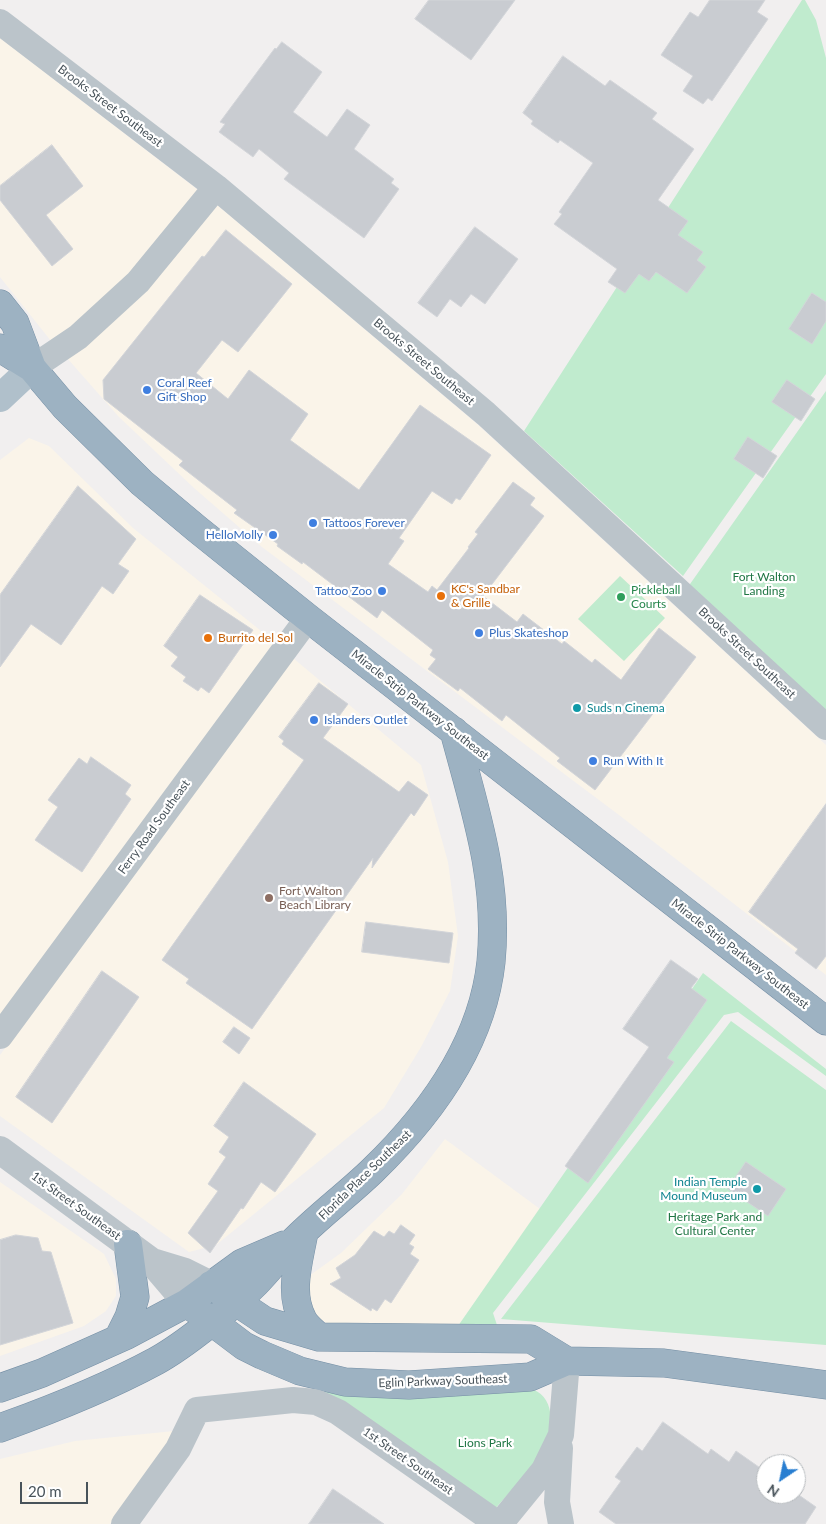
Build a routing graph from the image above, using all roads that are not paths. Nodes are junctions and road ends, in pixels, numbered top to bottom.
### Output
1 (0, 22) edge
2 (216, 187) junction
3 (0, 304) edge
4 (0, 348) edge
5 (32, 368) junction
6 (0, 398) edge
7 (308, 618) junction
8 (826, 727) edge
9 (454, 731) junction
10 (826, 1022) edge
11 (0, 1036) edge
12 (0, 1150) edge
13 (298, 1237) junction
14 (128, 1244) junction
15 (152, 1262) junction
16 (212, 1285) junction
17 (234, 1302) junction
18 (187, 1303) junction
19 (211, 1321) junction
20 (319, 1338) junction
21 (118, 1339) junction
22 (567, 1361) junction
23 (826, 1385) edge
24 (0, 1388) edge
25 (0, 1428) edge
26 (561, 1435) junction
27 (124, 1524) edge
28 (499, 1524) edge
29 (560, 1524) edge

1 - 2 street, Brooks Street Southeast
2 - 5 street
2 - 8 street, Brooks Street Southeast
3 - 5 highway
4 - 5 highway
5 - 6 main road
5 - 7 highway, Miracle Strip Parkway Southeast
7 - 9 highway, Miracle Strip Parkway Southeast
7 - 11 street, Ferry Road Southeast
9 - 10 highway, Miracle Strip Parkway Southeast
9 - 13 highway, Florida Place Southeast
12 - 14 street, 1st Street Southeast
13 - 16 highway
13 - 17 highway
13 - 20 highway
14 - 15 street, 1st Street Southeast
14 - 21 highway
15 - 16 street
15 - 18 street, Eglin Parkway Southeast
16 - 17 highway
16 - 18 highway
17 - 19 highway
17 - 20 highway
18 - 19 highway, Eglin Parkway Southeast
18 - 21 highway
19 - 22 highway, Eglin Parkway Southeast
19 - 25 highway
20 - 22 highway
21 - 24 highway
22 - 23 highway, Eglin Parkway Southeast
22 - 26 street
26 - 28 street
26 - 29 street
27 - 28 street, 1st Street Southeast

